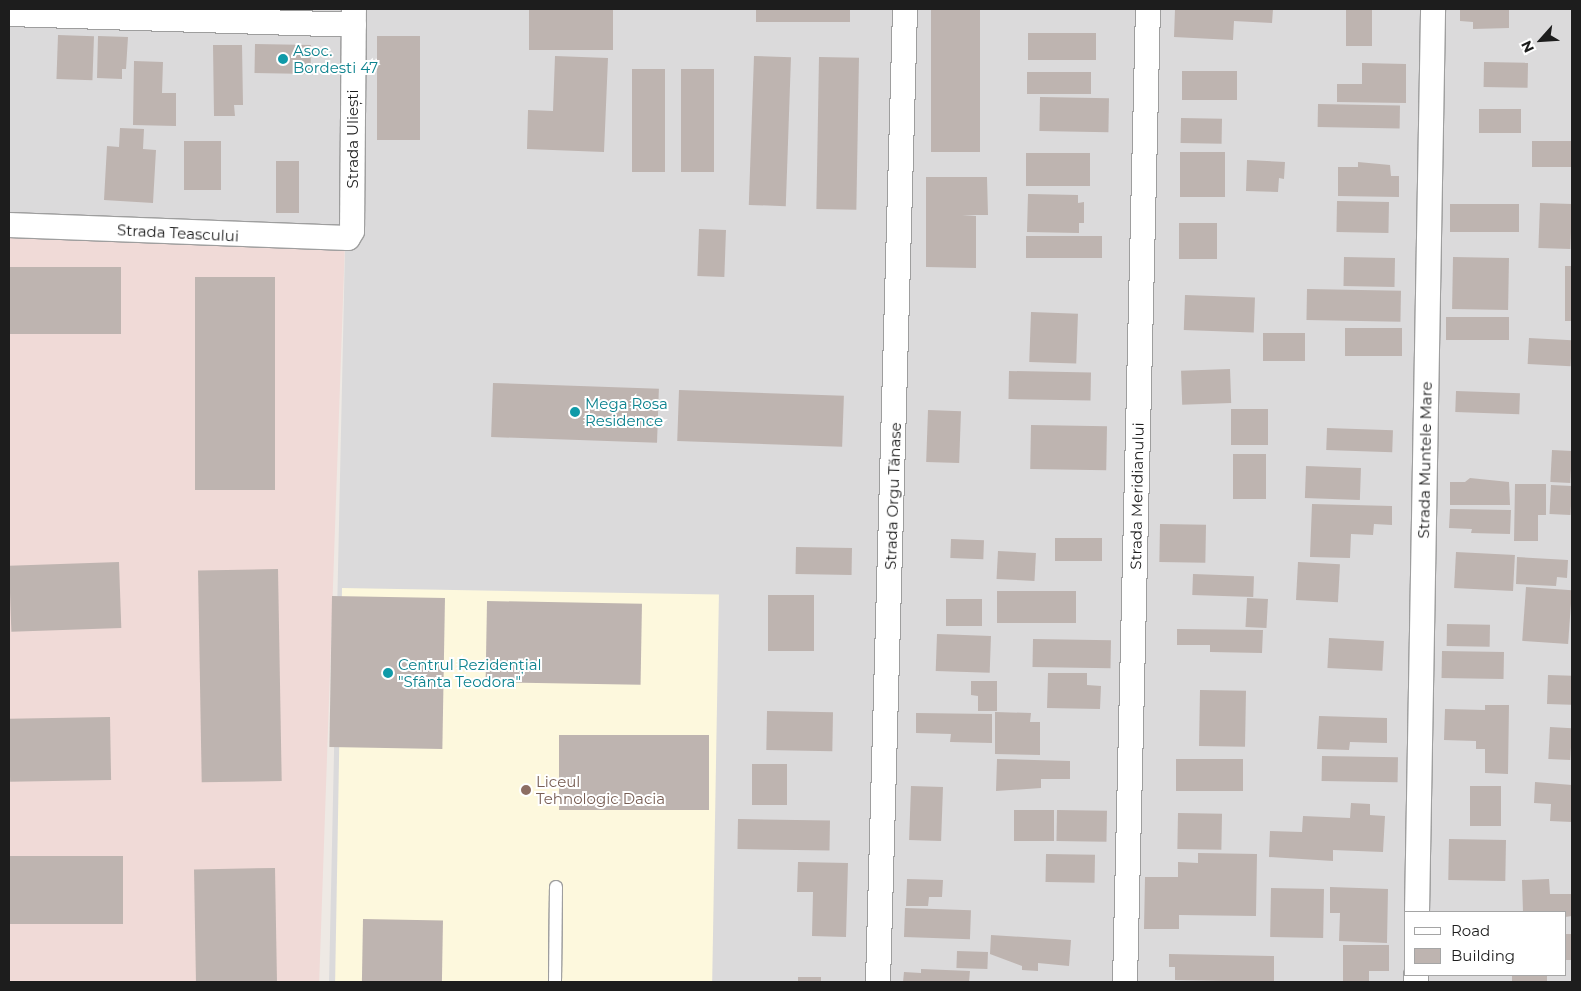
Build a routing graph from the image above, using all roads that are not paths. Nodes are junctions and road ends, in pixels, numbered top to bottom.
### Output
1 (905, 9) edge
2 (1148, 9) edge
3 (1433, 9) edge
4 (9, 14) edge
5 (354, 17) edge
6 (9, 225) edge
7 (348, 238) joint
8 (556, 887) dead end
9 (1417, 911) edge
10 (555, 982) edge
11 (878, 982) edge
12 (1125, 982) edge

1 - 11 street, Strada Orgu Tănase
2 - 12 street, Strada Meridianului
3 - 9 street, Strada Muntele Mare
4 - 5 street
5 - 7 street, Strada Uliești
6 - 7 street, Strada Teascului
8 - 10 lane

